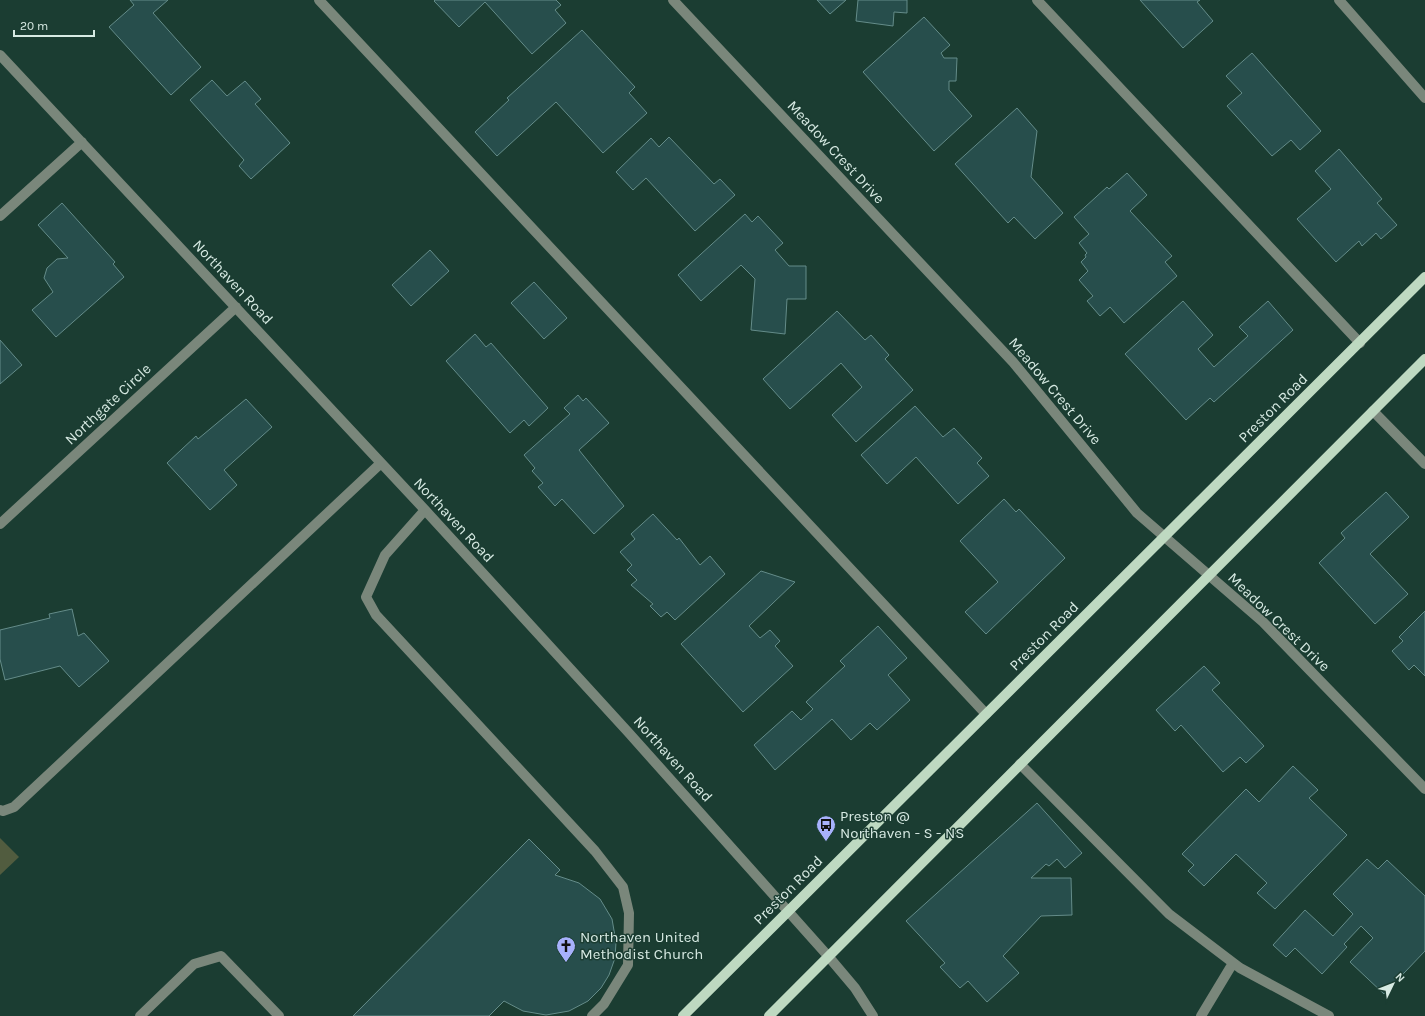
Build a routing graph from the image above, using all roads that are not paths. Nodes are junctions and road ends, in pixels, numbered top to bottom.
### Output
1 (319, 0) edge
2 (673, 0) edge
3 (1037, 0) edge
4 (1339, 0) edge
5 (0, 55) edge
6 (1425, 98) edge
7 (82, 142) junction
8 (0, 216) edge
9 (1425, 278) edge
10 (236, 306) junction
11 (1360, 342) junction
12 (1425, 359) edge
13 (1373, 411) junction
14 (381, 463) junction
15 (1425, 464) edge
16 (425, 510) junction
17 (0, 524) edge
18 (1165, 537) junction
19 (1208, 575) junction
20 (986, 714) junction
21 (1020, 764) junction
22 (1425, 789) edge
23 (0, 810) edge
24 (788, 911) junction
25 (828, 956) junction
26 (1233, 963) junction
27 (140, 1016) edge
28 (279, 1016) edge
29 (592, 1016) edge
30 (683, 1016) edge
31 (769, 1016) edge
32 (873, 1016) edge
33 (1201, 1016) edge
34 (1329, 1016) edge

1 - 20 street
2 - 18 street, Meadow Crest Drive
3 - 11 street
4 - 6 street
5 - 7 street, Northaven Road
7 - 8 street
7 - 10 street, Northaven Road
9 - 11 main road, Preston Road
10 - 14 street, Northaven Road
10 - 17 street, Northgate Circle
11 - 18 main road, Preston Road
12 - 13 main road
13 - 15 street
13 - 19 main road
14 - 16 street, Northaven Road
14 - 23 street
16 - 24 street, Northaven Road
16 - 29 street
18 - 19 street, Meadow Crest Drive
18 - 20 main road, Preston Road
19 - 21 main road
19 - 22 street, Meadow Crest Drive
20 - 24 main road, Preston Road
21 - 25 main road
21 - 26 street
24 - 25 street, Northaven Road
24 - 30 main road, Preston Road
25 - 31 main road
25 - 32 street, Northaven Road
26 - 33 street
26 - 34 street
27 - 28 street

